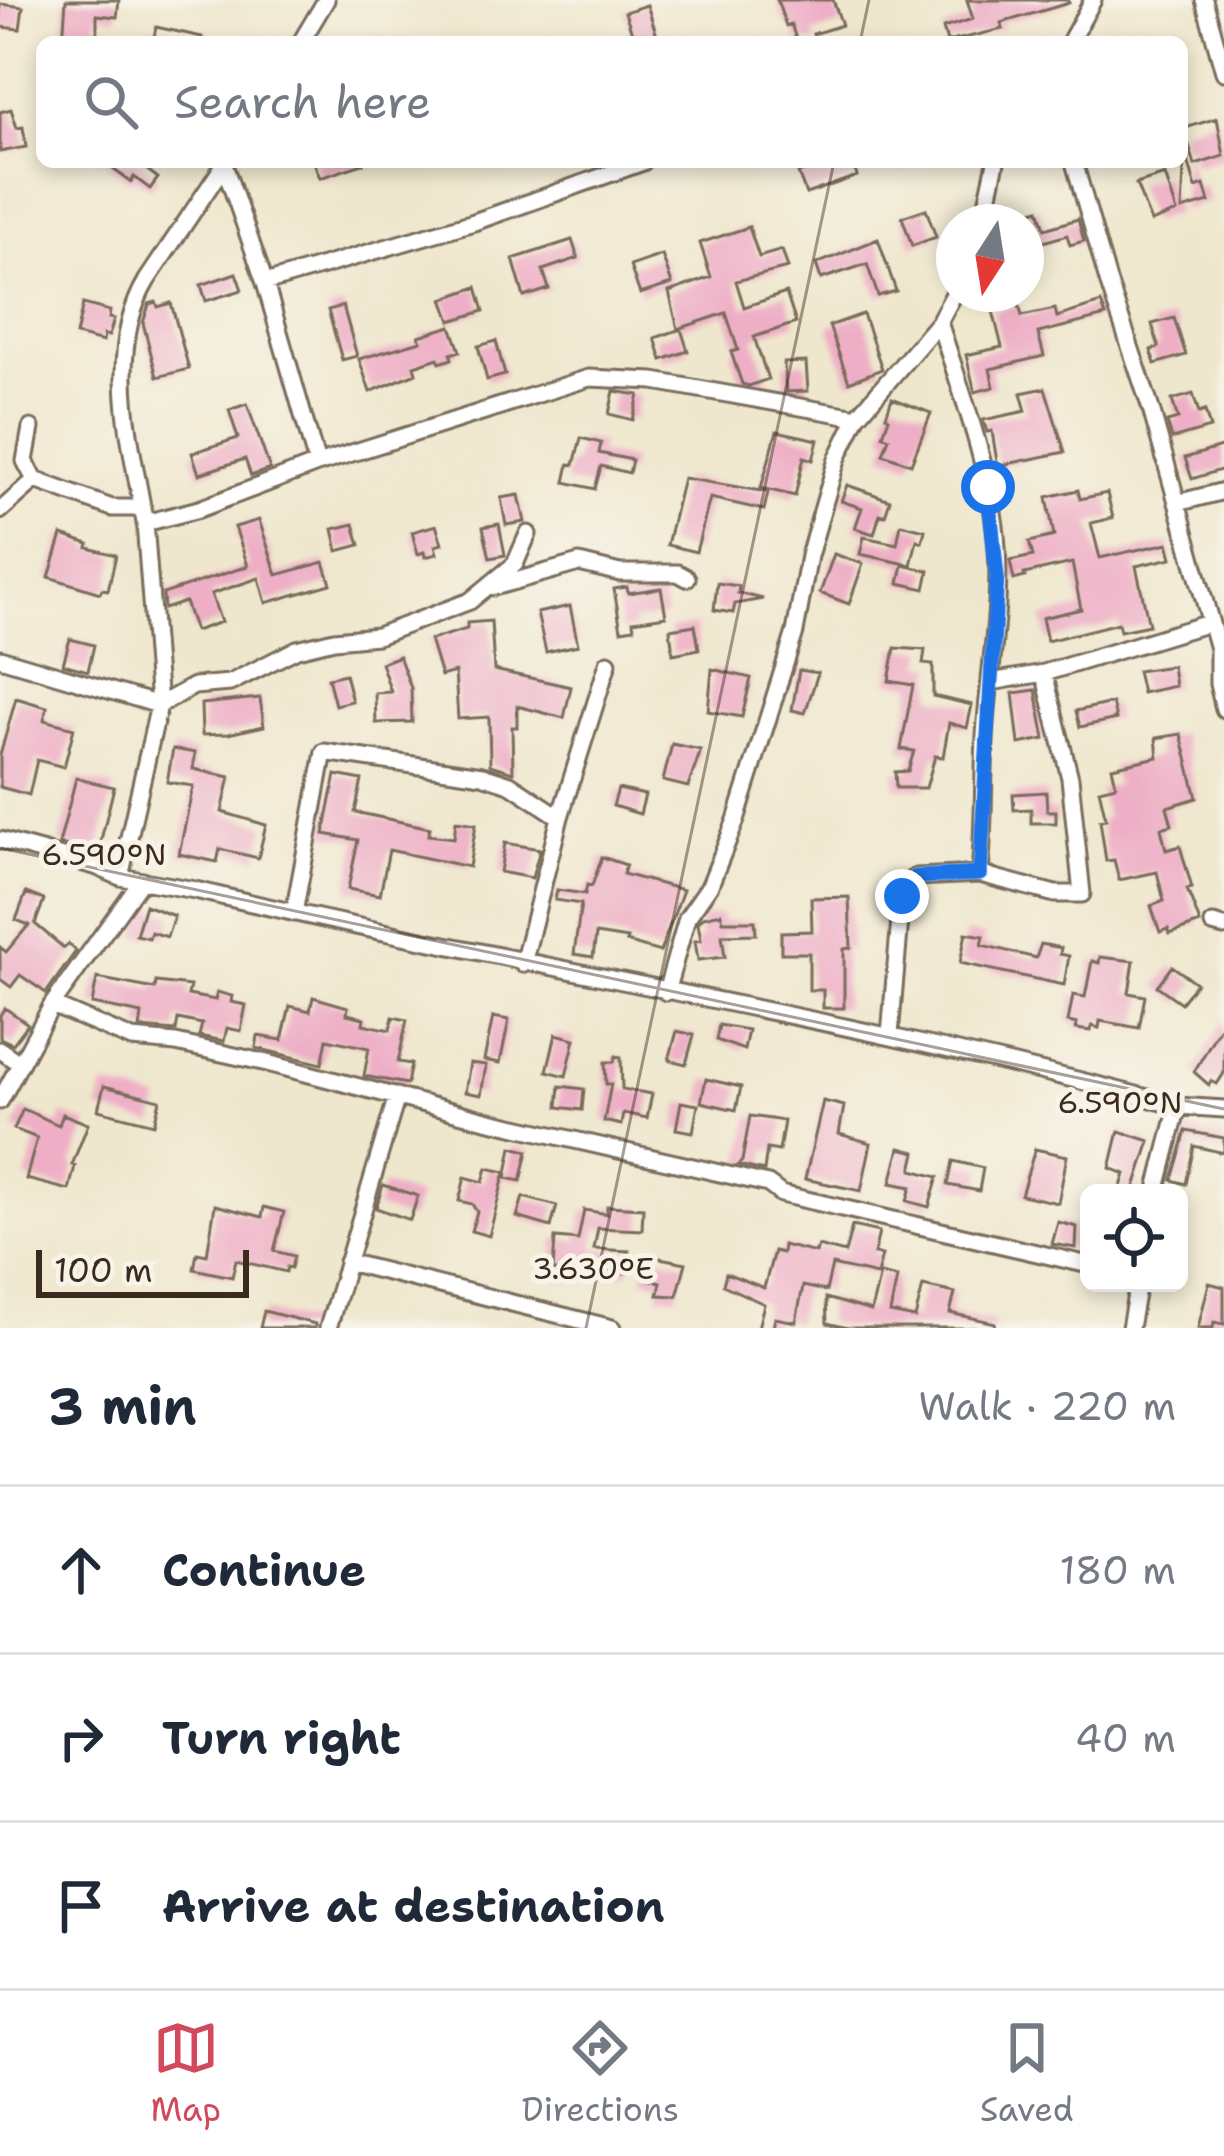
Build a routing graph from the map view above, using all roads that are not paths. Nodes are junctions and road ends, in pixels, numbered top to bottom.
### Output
1 (326, 0) edge
2 (1093, 0) edge
3 (1204, 0) edge
4 (305, 36) edge
5 (1073, 36) edge
6 (1224, 71) edge
7 (222, 168) edge
8 (226, 168) edge
9 (626, 168) edge
10 (995, 168) edge
11 (1076, 168) edge
12 (987, 204) edge
13 (265, 283) junction
14 (945, 312) edge
15 (939, 322) junction
16 (856, 417) junction
17 (31, 428) dead end
18 (317, 464) junction
19 (35, 480) junction
20 (1224, 491) edge
21 (1177, 503) junction
22 (0, 511) edge
23 (144, 516) junction
24 (528, 534) dead end
25 (687, 578) dead end
26 (485, 590) junction
27 (1209, 623) junction
28 (0, 658) edge
29 (608, 663) dead end
30 (1044, 673) junction
31 (991, 682) junction
32 (159, 705) junction
33 (1224, 710) edge
34 (560, 817) junction
35 (0, 840) edge
36 (980, 874) junction
37 (120, 877) junction
38 (140, 882) junction
39 (294, 913) junction
40 (523, 964) junction
41 (666, 992) junction
42 (52, 1005) junction
43 (890, 1035) junction
44 (0, 1050) edge
45 (19, 1064) junction
46 (397, 1096) junction
47 (0, 1101) edge
48 (1178, 1106) junction
49 (1224, 1109) edge
50 (1158, 1184) edge
51 (347, 1262) junction
52 (1080, 1263) edge
53 (1136, 1292) edge
54 (328, 1328) edge
55 (612, 1328) edge
56 (1130, 1328) edge

1 - 4 street
2 - 5 street
3 - 6 street
7 - 23 street
8 - 13 street
9 - 13 street
10 - 12 street
11 - 21 street
13 - 18 street
14 - 15 street
15 - 16 street
15 - 31 street
16 - 18 street
16 - 41 street
17 - 19 street
18 - 23 street
19 - 22 street
19 - 23 street
20 - 21 street
21 - 27 street
23 - 32 street
24 - 26 street
25 - 26 street
26 - 32 street
27 - 30 street
27 - 33 street
28 - 32 street
29 - 34 street
30 - 31 street
30 - 36 street
31 - 36 street
32 - 37 street
34 - 39 street
34 - 40 street
35 - 37 street
36 - 43 street
37 - 38 street
38 - 39 street
38 - 42 street
39 - 40 street
40 - 41 street
41 - 43 street
42 - 45 street
42 - 46 street
43 - 48 street
44 - 45 street
45 - 47 street
46 - 51 street
46 - 52 street
48 - 49 street
48 - 50 street
51 - 54 street
51 - 55 street
53 - 56 street

